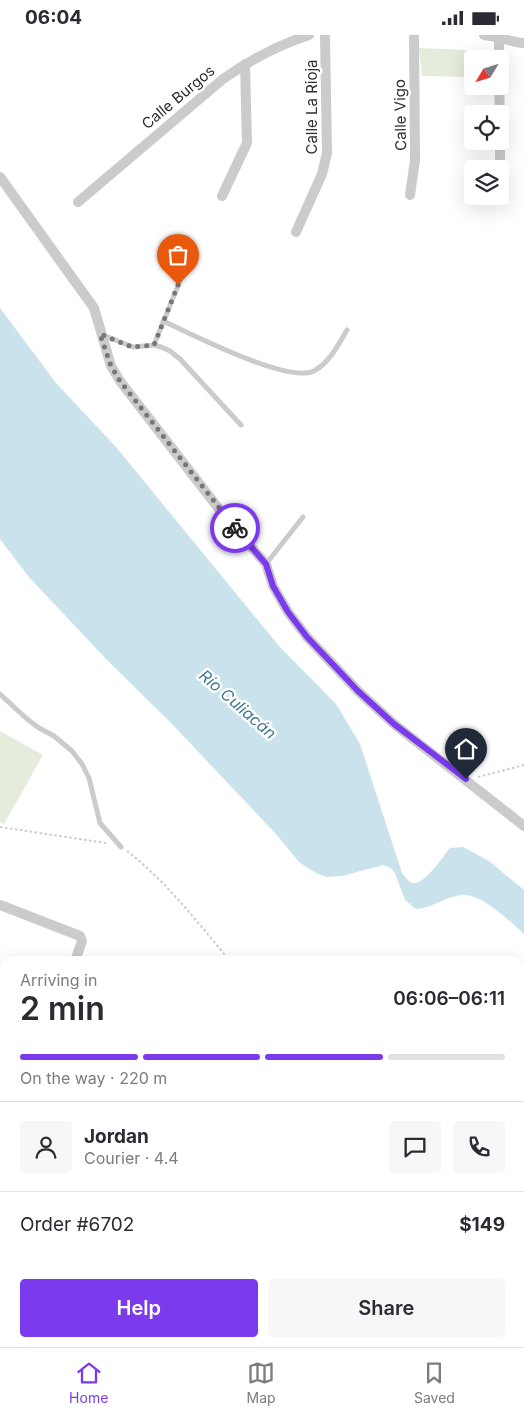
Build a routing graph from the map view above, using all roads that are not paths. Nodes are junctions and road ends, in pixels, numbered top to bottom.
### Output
1 (309, 35) edge
2 (325, 35) edge
3 (414, 35) edge
4 (484, 35) edge
5 (500, 35) edge
6 (297, 37) edge
7 (524, 43) edge
8 (499, 50) edge
9 (246, 64) junction
10 (0, 177) edge
11 (410, 195) dead end
12 (222, 196) dead end
13 (78, 202) dead end
14 (296, 232) dead end
15 (193, 249) dead end
16 (163, 321) junction
17 (347, 330) dead end
18 (100, 334) junction
19 (154, 345) junction
20 (241, 425) dead end
21 (303, 517) dead end
22 (266, 564) junction
23 (0, 694) edge
24 (524, 827) edge
25 (121, 847) road end
26 (0, 905) edge
27 (77, 956) edge

1 - 6 street, Calle Burgos
2 - 14 street, Calle La Rioja
3 - 11 street, Calle Vigo
4 - 5 street
5 - 7 street
5 - 8 street
6 - 9 street, Calle Burgos
9 - 12 street
9 - 13 street, Calle Burgos
10 - 18 street
15 - 16 lane
16 - 17 lane
16 - 19 lane
18 - 19 lane
18 - 22 street
19 - 20 lane
21 - 22 lane
22 - 24 street
23 - 25 lane
26 - 27 street

